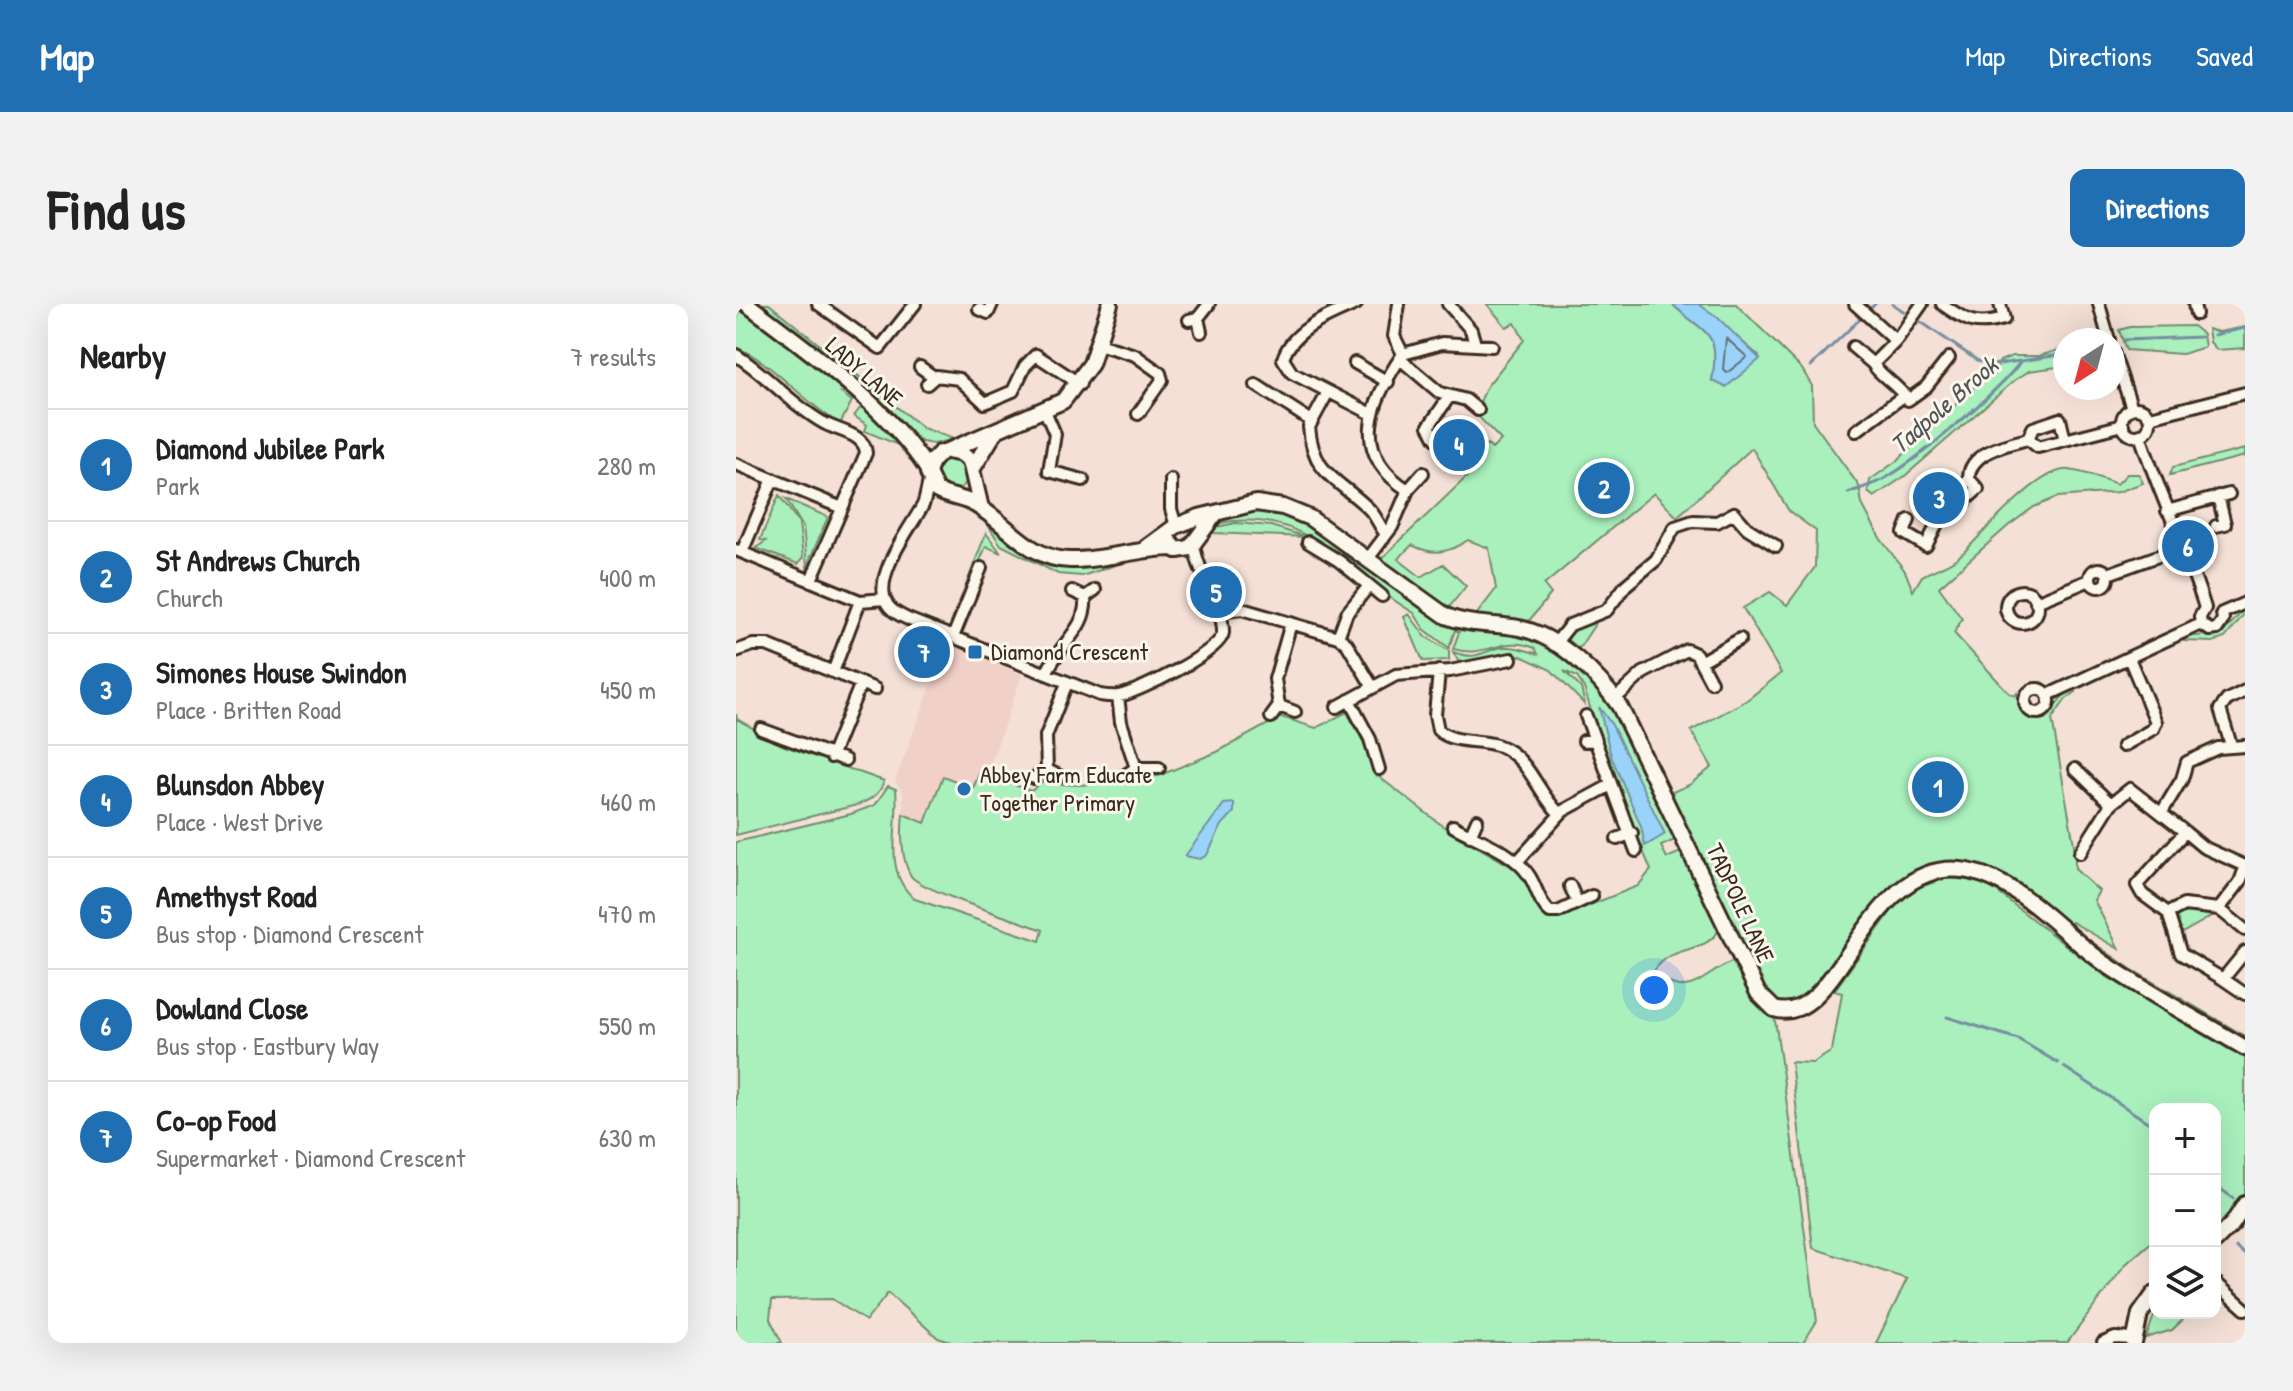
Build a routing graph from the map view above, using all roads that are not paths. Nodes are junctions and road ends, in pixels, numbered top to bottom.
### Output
1 (747, 304) edge
2 (818, 304) edge
3 (915, 304) edge
4 (1110, 304) edge
5 (1209, 304) edge
6 (1356, 304) edge
7 (1399, 304) edge
8 (1448, 304) edge
9 (1855, 304) edge
10 (1922, 304) edge
11 (1942, 304) edge
12 (2000, 304) edge
13 (2099, 304) edge
14 (2106, 328) edge
15 (1201, 332) dead end
16 (1896, 341) junction
17 (1098, 344) junction
18 (1475, 344) junction
19 (1492, 346) dead end
20 (1853, 347) dead end
21 (736, 355) edge
22 (1401, 356) junction
23 (1949, 358) dead end
24 (1355, 363) dead end
25 (1873, 364) junction
26 (920, 367) dead end
27 (1388, 382) junction
28 (1080, 384) junction
29 (1256, 385) dead end
30 (2125, 387) edge
31 (1328, 392) junction
32 (2245, 393) edge
33 (1905, 395) junction
34 (1449, 397) junction
35 (2132, 408) junction
36 (1478, 410) dead end
37 (1045, 411) junction
38 (1138, 414) dead end
39 (1372, 414) junction
40 (2150, 417) junction
41 (1310, 420) junction
42 (2123, 425) junction
43 (1856, 431) dead end
44 (996, 432) junction
45 (2140, 435) junction
46 (1436, 439) dead end
47 (2028, 439) junction
48 (2065, 440) junction
49 (912, 445) junction
50 (944, 452) junction
51 (736, 464) edge
52 (1423, 473) dead end
53 (972, 474) junction
54 (929, 476) junction
55 (773, 479) junction
56 (1083, 480) dead end
57 (1171, 480) dead end
58 (1408, 490) junction
59 (2229, 494) dead end
60 (951, 495) junction
61 (2218, 496) junction
62 (922, 505) junction
63 (842, 508) junction
64 (981, 508) junction
65 (2167, 511) junction
66 (1217, 513) junction
67 (1909, 520) dead end
68 (2216, 526) dead end
69 (1176, 528) junction
70 (1386, 534) junction
71 (1195, 541) junction
72 (1308, 542) dead end
73 (1776, 546) dead end
74 (2183, 547) junction
75 (1146, 548) junction
76 (1177, 550) junction
77 (739, 551) edge
78 (1367, 560) junction
79 (1196, 564) junction
80 (981, 568) dead end
81 (811, 580) junction
82 (975, 583) junction
83 (1368, 587) junction
84 (987, 588) dead end
85 (1095, 590) dead end
86 (1072, 591) dead end
87 (1382, 596) dead end
88 (1085, 597) junction
89 (885, 599) junction
90 (860, 601) junction
91 (2036, 602) dead end
92 (2245, 603) edge
93 (2205, 608) junction
94 (1217, 612) junction
95 (2222, 613) junction
96 (1291, 623) junction
97 (2201, 624) junction
98 (953, 637) junction
99 (1338, 637) junction
100 (1740, 639) dead end
101 (1554, 645) junction
102 (736, 651) edge
103 (2129, 658) junction
104 (1511, 659) dead end
105 (1700, 662) junction
106 (1495, 663) junction
107 (1439, 671) junction
108 (833, 672) junction
109 (1046, 674) junction
110 (1498, 678) dead end
111 (1711, 682) dead end
112 (861, 683) junction
113 (1067, 683) junction
114 (1372, 686) junction
115 (875, 689) dead end
116 (2245, 691) edge
117 (2048, 695) dead end
118 (1118, 696) junction
119 (1615, 699) junction
120 (1349, 700) junction
121 (1279, 706) junction
122 (1337, 707) dead end
123 (1295, 712) dead end
124 (1586, 716) dead end
125 (1271, 717) dead end
126 (761, 729) dead end
127 (1596, 740) junction
128 (1584, 741) dead end
129 (1386, 745) dead end
130 (2231, 745) junction
131 (2123, 746) dead end
132 (2245, 746) edge
133 (1372, 748) junction
134 (831, 757) junction
135 (845, 760) dead end
136 (1136, 768) junction
137 (1159, 768) dead end
138 (1379, 769) dead end
139 (2075, 769) dead end
140 (1047, 770) junction
141 (1059, 776) dead end
142 (1124, 776) dead end
143 (1034, 778) dead end
144 (1611, 785) junction
145 (2111, 804) junction
146 (2162, 812) junction
147 (1560, 814) junction
148 (1477, 820) dead end
149 (1453, 826) dead end
150 (2185, 832) junction
151 (1632, 833) junction
152 (1470, 836) junction
153 (1617, 839) dead end
154 (1636, 851) dead end
155 (2080, 853) dead end
156 (1517, 862) junction
157 (2245, 867) edge
158 (1570, 886) dead end
159 (1592, 896) dead end
160 (1577, 902) junction
161 (2219, 909) junction
162 (2168, 913) junction
163 (2245, 930) edge
164 (2245, 952) edge
165 (2223, 979) junction
166 (2245, 994) edge
167 (2245, 1048) edge
168 (2245, 1204) edge
169 (2221, 1235) edge
170 (2221, 1287) edge
171 (2149, 1301) edge
172 (2245, 1309) edge
173 (2134, 1341) edge
174 (2103, 1343) edge

1 - 49 street, LADY LANE
2 - 3 street
4 - 17 street
5 - 15 street
6 - 31 street
7 - 22 street
8 - 18 street
9 - 16 street
10 - 16 street
11 - 12 street
13 - 14 street
16 - 25 street
17 - 28 street
17 - 38 street
18 - 19 street
18 - 22 street
20 - 25 street
21 - 63 street
22 - 27 street
22 - 34 street
23 - 33 street
24 - 27 street
25 - 33 street
26 - 28 street
27 - 39 street
28 - 37 street
29 - 41 street
30 - 35 street
31 - 39 street
31 - 41 street
32 - 40 street
33 - 43 street
34 - 36 street
34 - 46 street
35 - 40 street
35 - 42 street
37 - 44 street
37 - 56 street
39 - 58 street
40 - 45 street
41 - 70 street
42 - 45 street
42 - 48 street
44 - 50 street
44 - 53 street
45 - 65 street
47 - 48 street
47 - 48 street
47 - 67 street
49 - 50 street, LADY LANE
49 - 54 street, LADY LANE
50 - 53 street, LADY LANE
50 - 54 street
51 - 55 street
52 - 58 street
53 - 60 street
53 - 64 street
54 - 60 street, LADY LANE
54 - 62 street
55 - 63 street
55 - 77 street
57 - 69 street
58 - 70 street
59 - 61 street
60 - 62 street
60 - 64 street, LADY LANE
61 - 65 street
61 - 68 street
62 - 89 street
63 - 81 street
64 - 75 street, LADY LANE
65 - 74 street
66 - 69 street, TADPOLE LANE
66 - 71 street
66 - 78 street, TADPOLE LANE
69 - 71 street
69 - 75 street, LADY LANE
69 - 76 street
70 - 78 street
71 - 76 street
71 - 79 street
72 - 83 street
73 - 101 street
74 - 91 street
74 - 93 street
75 - 76 street, LADY LANE
76 - 79 street
77 - 81 street
78 - 101 street, TADPOLE LANE
79 - 94 street
80 - 82 street
81 - 90 street
82 - 84 street
82 - 98 street
83 - 87 street
83 - 99 street
85 - 88 street
86 - 88 street
88 - 109 street
89 - 90 street
89 - 98 street
90 - 108 street
92 - 95 street
93 - 95 street
93 - 97 street
94 - 96 street
94 - 118 street
95 - 97 street
96 - 99 street
96 - 121 street
97 - 103 street
98 - 109 street
99 - 114 street
100 - 105 street
101 - 119 street, TADPOLE LANE
102 - 108 street
103 - 117 street
103 - 131 street
104 - 106 street
105 - 111 street
105 - 119 street
106 - 107 street
106 - 110 street
107 - 114 street
107 - 147 street
108 - 112 street
109 - 113 street
112 - 115 street
112 - 134 street
113 - 118 street
113 - 140 street
114 - 120 street
116 - 130 street
118 - 136 street
119 - 167 street, TADPOLE LANE
120 - 122 street
120 - 133 street
121 - 123 street
121 - 125 street
124 - 127 street
126 - 134 street
127 - 128 street
127 - 144 street
129 - 133 street
130 - 132 street
130 - 146 street
133 - 138 street
134 - 135 street
136 - 137 street
136 - 142 street
139 - 145 street
140 - 141 street
140 - 143 street
144 - 147 street
144 - 151 street
145 - 146 street
145 - 155 street
146 - 150 street
147 - 156 street
148 - 152 street
149 - 152 street
150 - 157 street
150 - 162 street
151 - 153 street
151 - 154 street
152 - 156 street
156 - 160 street
157 - 161 street
158 - 160 street
159 - 160 street
161 - 162 street
161 - 163 street
162 - 165 street
164 - 165 street
165 - 166 street
168 - 169 street
170 - 172 street
171 - 173 street
173 - 174 street

